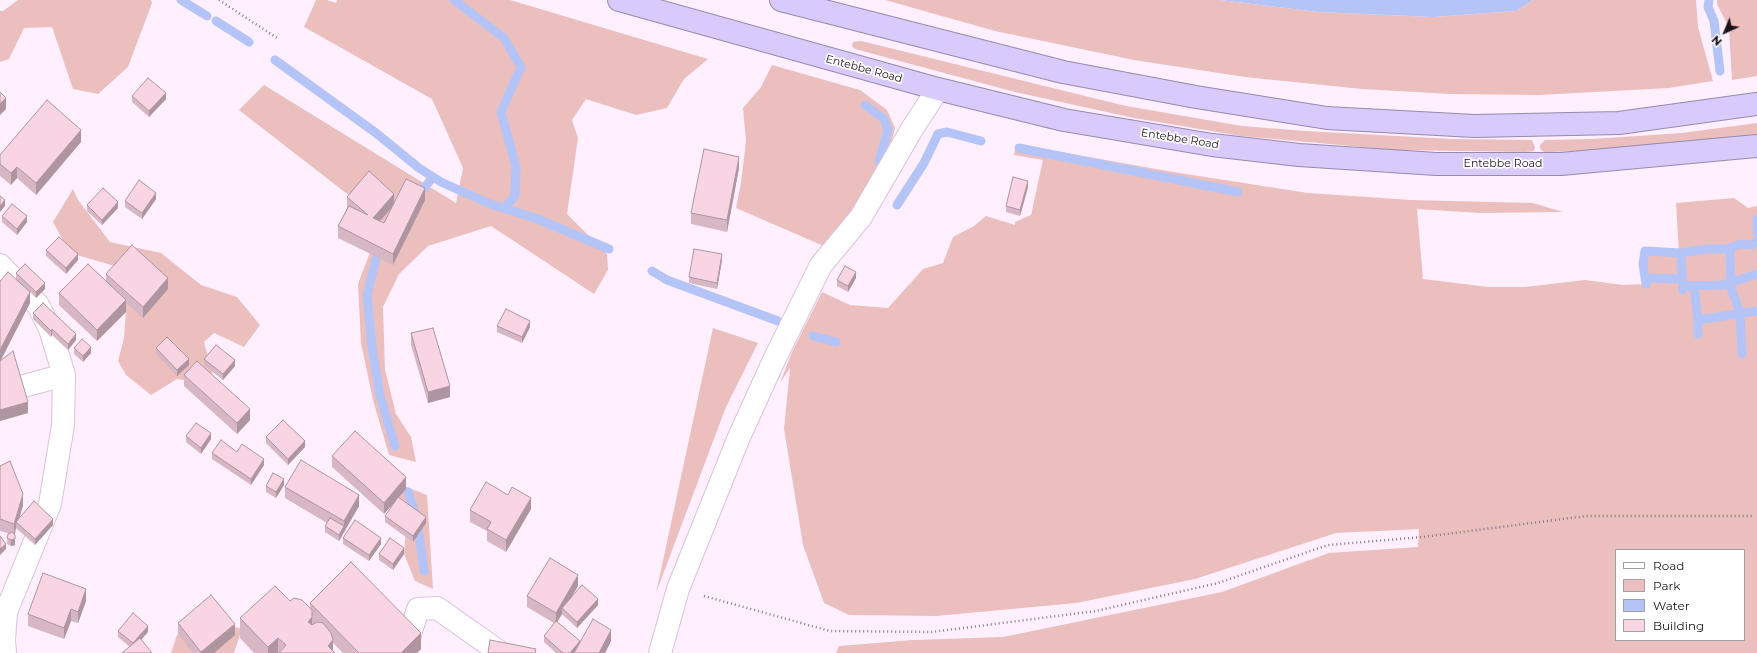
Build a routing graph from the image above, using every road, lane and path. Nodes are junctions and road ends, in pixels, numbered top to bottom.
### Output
1 (219, 0) edge
2 (619, 0) edge
3 (781, 0) edge
4 (277, 38) dead end
5 (938, 89) junction
6 (1757, 104) edge
7 (1757, 146) edge
8 (0, 265) edge
9 (64, 375) junction
10 (0, 399) edge
11 (1753, 516) dead end
12 (678, 589) junction
13 (5, 653) edge
14 (404, 653) edge
15 (501, 653) edge
16 (660, 653) edge

1 - 4 path
2 - 5 highway, Entebbe Road
3 - 6 highway
5 - 7 highway, Entebbe Road
5 - 12 street
8 - 9 street
9 - 10 street
9 - 13 street
11 - 12 path
12 - 16 street
14 - 15 street

